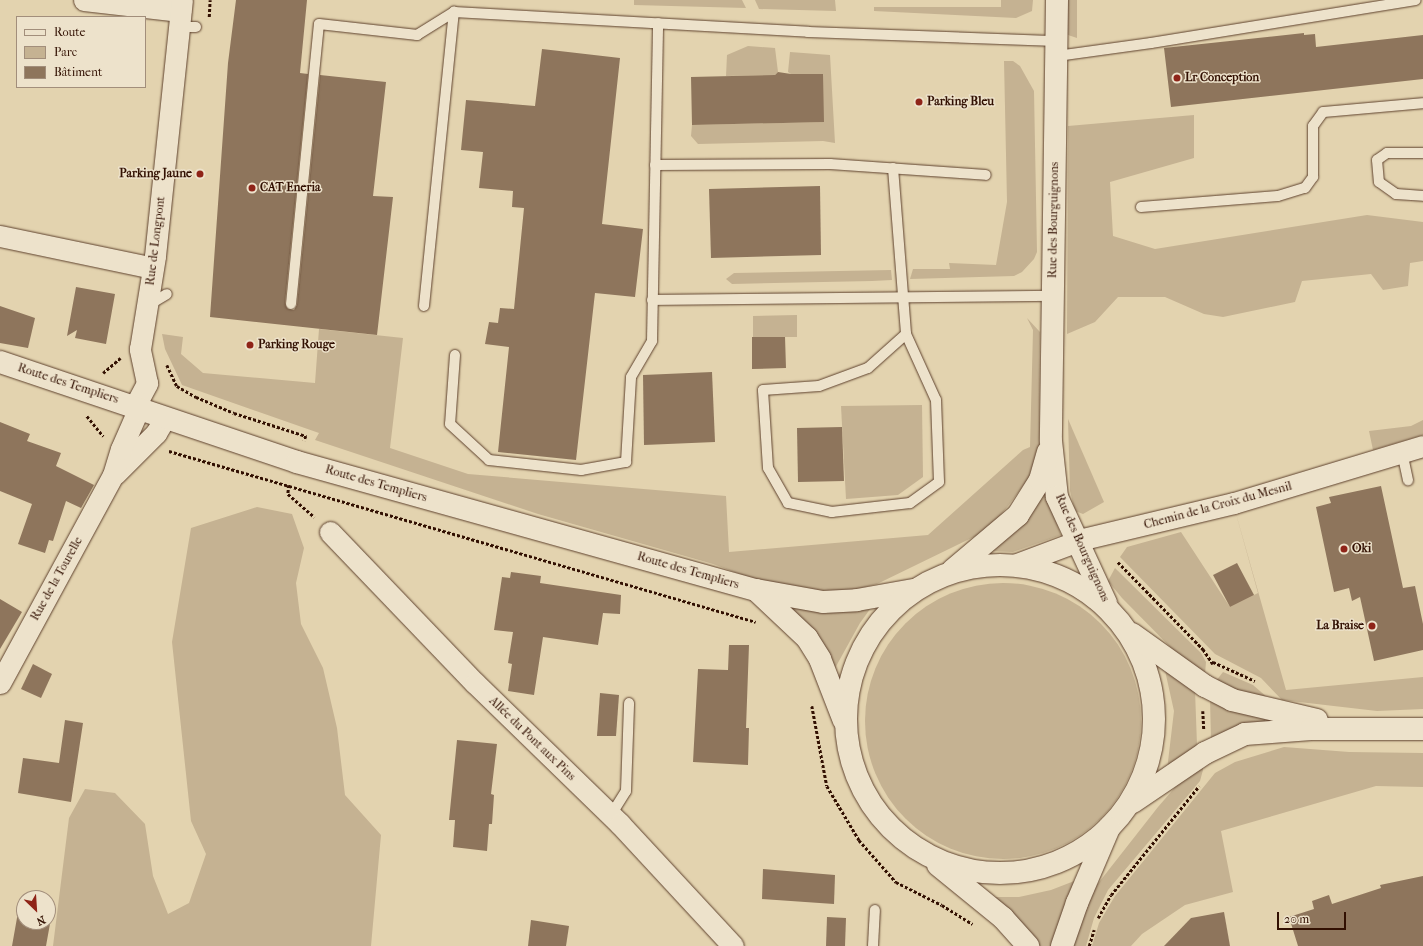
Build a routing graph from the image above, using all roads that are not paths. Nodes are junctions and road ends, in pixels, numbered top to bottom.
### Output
1 (84, 0) edge
2 (1057, 0) edge
3 (1416, 0) edge
4 (454, 12) junction
5 (184, 16) edge
6 (658, 23) junction
7 (1057, 49) junction
8 (1423, 103) edge
9 (1423, 153) edge
10 (655, 165) junction
11 (893, 168) junction
12 (986, 175) dead end
13 (1423, 196) edge
14 (1141, 207) dead end
15 (0, 236) edge
16 (153, 268) junction
17 (167, 294) dead end
18 (1053, 296) junction
19 (904, 298) junction
20 (652, 300) junction
21 (291, 304) dead end
22 (147, 306) junction
23 (424, 306) dead end
24 (906, 334) junction
25 (455, 355) dead end
26 (0, 362) edge
27 (137, 407) junction
28 (165, 418) junction
29 (1051, 441) junction
30 (1423, 446) edge
31 (128, 451) junction
32 (1402, 452) junction
33 (1408, 480) dead end
34 (330, 532) road end
35 (1077, 541) junction
36 (1014, 564) junction
37 (950, 572) junction
38 (756, 590) junction
39 (915, 590) junction
40 (1109, 608) junction
41 (1129, 632) junction
42 (0, 683) edge
43 (629, 703) dead end
44 (845, 724) junction
45 (1364, 728) junction
46 (1423, 729) edge
47 (1128, 805) junction
48 (611, 815) junction
49 (1110, 828) junction
50 (928, 856) junction
51 (875, 910) dead end
52 (733, 946) edge
53 (873, 946) edge
54 (1028, 946) edge
55 (1062, 946) edge

1 - 5 street
2 - 7 main road, Rue des Bourguignons
3 - 7 lane
4 - 6 lane
4 - 21 lane
4 - 23 lane
5 - 16 street, Rue de Longpont
6 - 7 lane
6 - 10 lane
7 - 18 main road, Rue des Bourguignons
8 - 14 lane
9 - 13 lane
10 - 11 lane
10 - 20 lane
11 - 12 lane
11 - 19 lane
15 - 16 street
16 - 22 street, Rue de Longpont
17 - 22 lane
18 - 19 lane
18 - 29 main road, Rue des Bourguignons
19 - 20 lane
19 - 24 lane
20 - 25 lane
22 - 27 street, Rue de Longpont
24 - 24 lane
26 - 27 main road, Route des Templiers
27 - 28 main road, Route des Templiers
27 - 31 street, Rue de la Tourelle
28 - 31 street, Rue de la Tourelle
28 - 38 main road, Route des Templiers
29 - 35 main road, Rue des Bourguignons
29 - 37 main road, Rue des Bourguignons
30 - 32 street, Chemin de la Croix du Mesnil
31 - 42 street, Rue de la Tourelle
32 - 33 lane
32 - 35 street, Chemin de la Croix du Mesnil
34 - 48 street, Allée du Pont aux Pins
35 - 36 street, Chemin de la Croix du Mesnil
35 - 40 main road, Rue des Bourguignons
36 - 37 main road
36 - 40 main road
37 - 39 main road
38 - 39 main road, Route des Templiers
38 - 44 main road, Route des Templiers
39 - 44 main road
40 - 41 main road
41 - 45 main road
41 - 47 main road
43 - 48 lane
44 - 50 main road
45 - 46 main road
45 - 47 main road
47 - 49 main road
48 - 52 street, Allée du Pont aux Pins
49 - 50 main road
49 - 55 main road
50 - 54 main road
51 - 53 lane

